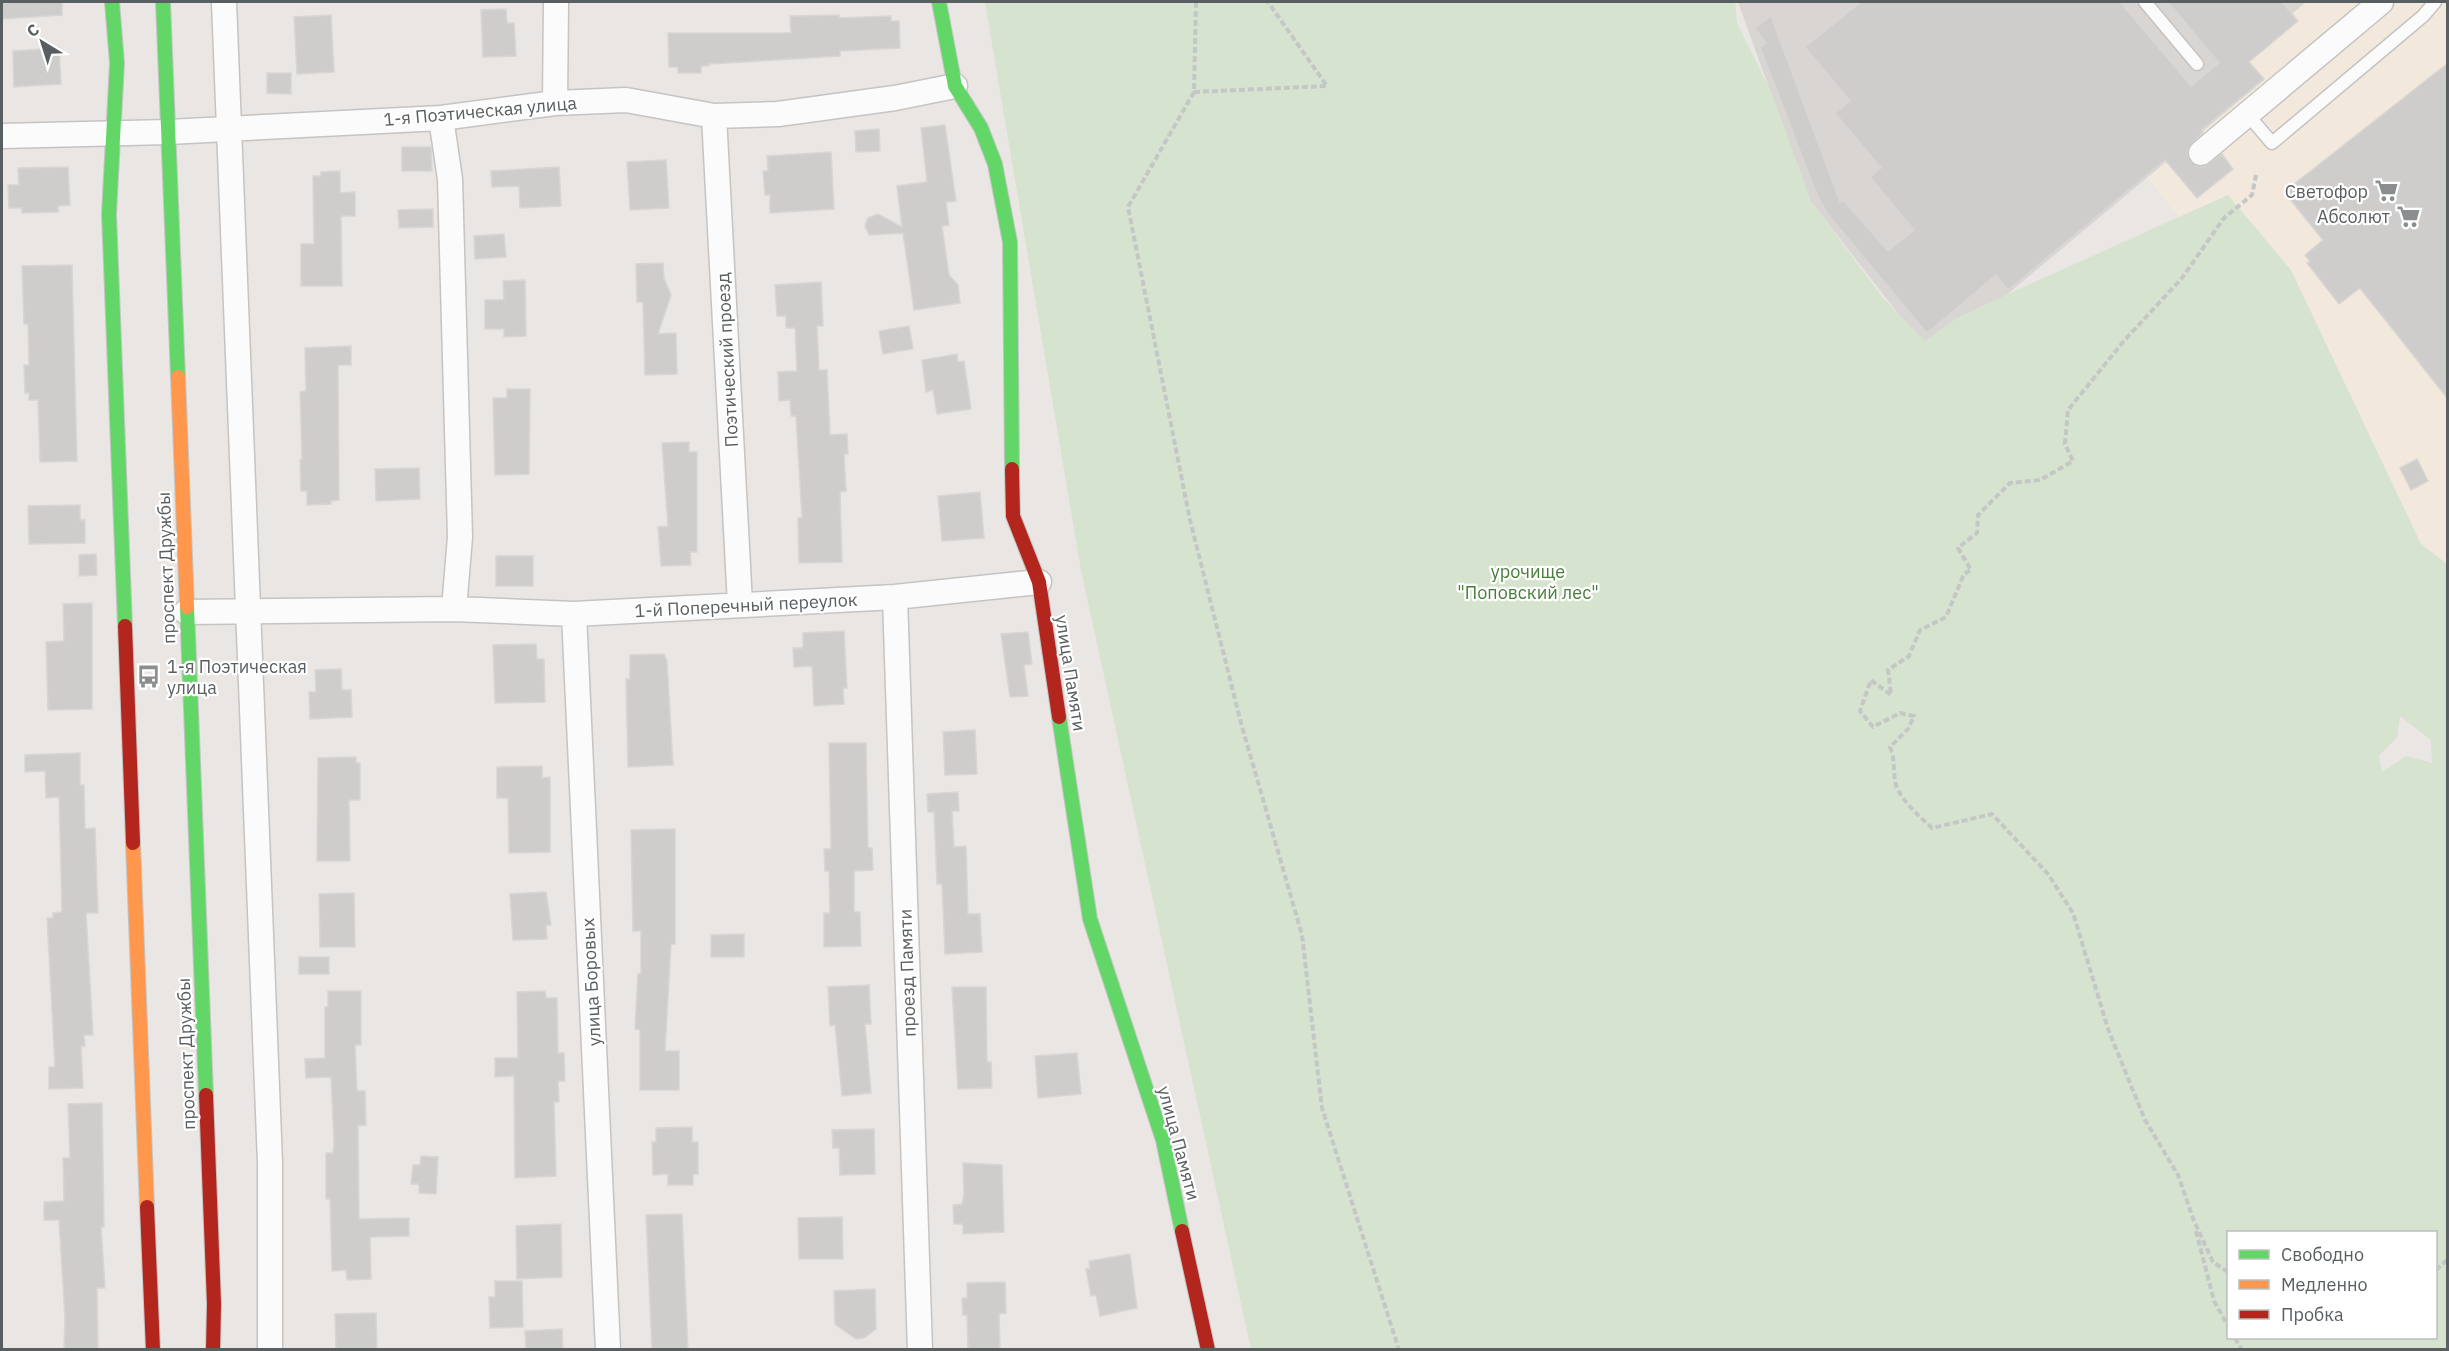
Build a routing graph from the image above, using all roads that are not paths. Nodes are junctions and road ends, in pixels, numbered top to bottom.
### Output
1 (112, 2) edge
2 (163, 2) edge
3 (224, 2) edge
4 (556, 2) edge
5 (939, 2) edge
6 (2145, 2) edge
7 (2380, 2) edge
8 (2435, 2) edge
9 (2197, 64) dead end
10 (955, 86) junction
11 (555, 103) junction
12 (2248, 115) junction
13 (714, 116) junction
14 (441, 118) junction
15 (230, 129) junction
16 (114, 132) junction
17 (168, 132) junction
18 (2, 136) edge
19 (2201, 153) dead end
20 (1039, 582) junction
21 (895, 597) junction
22 (740, 604) junction
23 (454, 609) junction
24 (248, 611) junction
25 (186, 612) junction
26 (574, 614) junction
27 (153, 1350) edge
28 (213, 1350) edge
29 (270, 1350) edge
30 (608, 1350) edge
31 (920, 1350) edge
32 (1209, 1350) edge

1 - 16 street
2 - 17 street, проспект Дружбы
3 - 15 street
4 - 11 street
5 - 10 street, улица Памяти
6 - 9 lane
7 - 12 street
8 - 12 lane
10 - 13 street, 1-я Поэтическая улица
10 - 20 street, улица Памяти
11 - 13 street, 1-я Поэтическая улица
11 - 14 street, 1-я Поэтическая улица
12 - 19 street
13 - 22 street, Поэтический проезд
14 - 15 street, 1-я Поэтическая улица
14 - 23 street
15 - 17 street, 1-я Поэтическая улица
15 - 24 street
16 - 17 street, 1-я Поэтическая улица
16 - 18 street, 1-я Поэтическая улица
16 - 27 street
17 - 25 street, проспект Дружбы
20 - 21 street, 1-й Поперечный переулок
20 - 32 street, улица Памяти
21 - 22 street, 1-й Поперечный переулок
21 - 31 street, проезд Памяти
22 - 26 street, 1-й Поперечный переулок
23 - 24 street, 1-й Поперечный переулок
23 - 26 street, 1-й Поперечный переулок
24 - 25 street, 1-й Поперечный переулок
24 - 29 street
25 - 28 street, проспект Дружбы
26 - 30 street, улица Боровых

